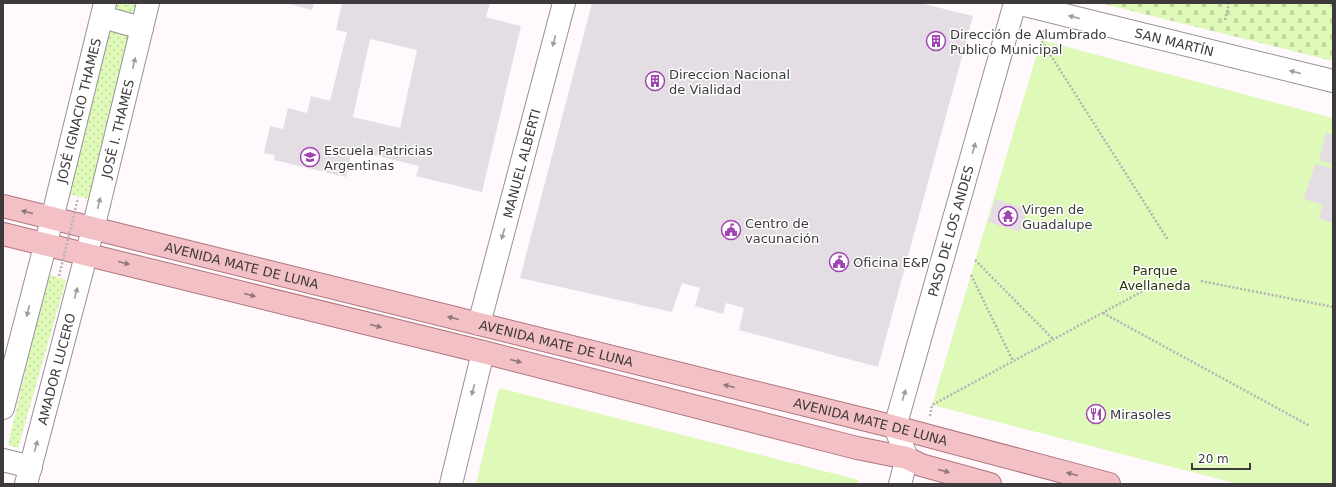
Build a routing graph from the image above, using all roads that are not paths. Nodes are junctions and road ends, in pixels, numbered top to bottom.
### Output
1 (148, 3) edge
2 (564, 3) edge
3 (1016, 3) edge
4 (103, 10) edge
5 (142, 28) junction
6 (1333, 81) edge
7 (3, 206) edge
8 (52, 219) junction
9 (93, 229) junction
10 (3, 234) edge
11 (45, 244) junction
12 (86, 254) junction
13 (479, 324) junction
14 (483, 352) junction
15 (3, 408) edge
16 (896, 427) junction
17 (907, 458) junction
18 (3, 460) edge
19 (28, 476) edge
20 (451, 484) edge
21 (900, 484) edge
22 (990, 484) edge
23 (1109, 484) edge

1 - 5 street, JOSÉ I. THAMES
2 -> 13 street, MANUEL ALBERTI
6 -> 3 street, SAN MARTÍN
16 -> 3 street, PASO DE LOS ANDES
4 - 5 street
4 - 8 street, JOSÉ IGNACIO THAMES
9 -> 5 street, JOSÉ I. THAMES
8 -> 7 main road, AVENIDA MATE DE LUNA
8 - 9 main road, AVENIDA MATE DE LUNA
8 - 11 street
9 - 12 street, JOSÉ I. THAMES
13 -> 9 main road, AVENIDA MATE DE LUNA
10 - 11 main road, AVENIDA MATE DE LUNA
11 - 12 main road, AVENIDA MATE DE LUNA
11 -> 15 street
12 -> 14 main road, AVENIDA MATE DE LUNA
19 -> 12 street, AMADOR LUCERO
16 -> 13 main road, AVENIDA MATE DE LUNA
14 -> 17 main road, AVENIDA MATE DE LUNA
14 -> 20 street
16 - 17 street
23 -> 16 main road, AVENIDA MATE DE LUNA
17 - 21 street
17 -> 22 main road, AVENIDA MATE DE LUNA
18 - 19 street

